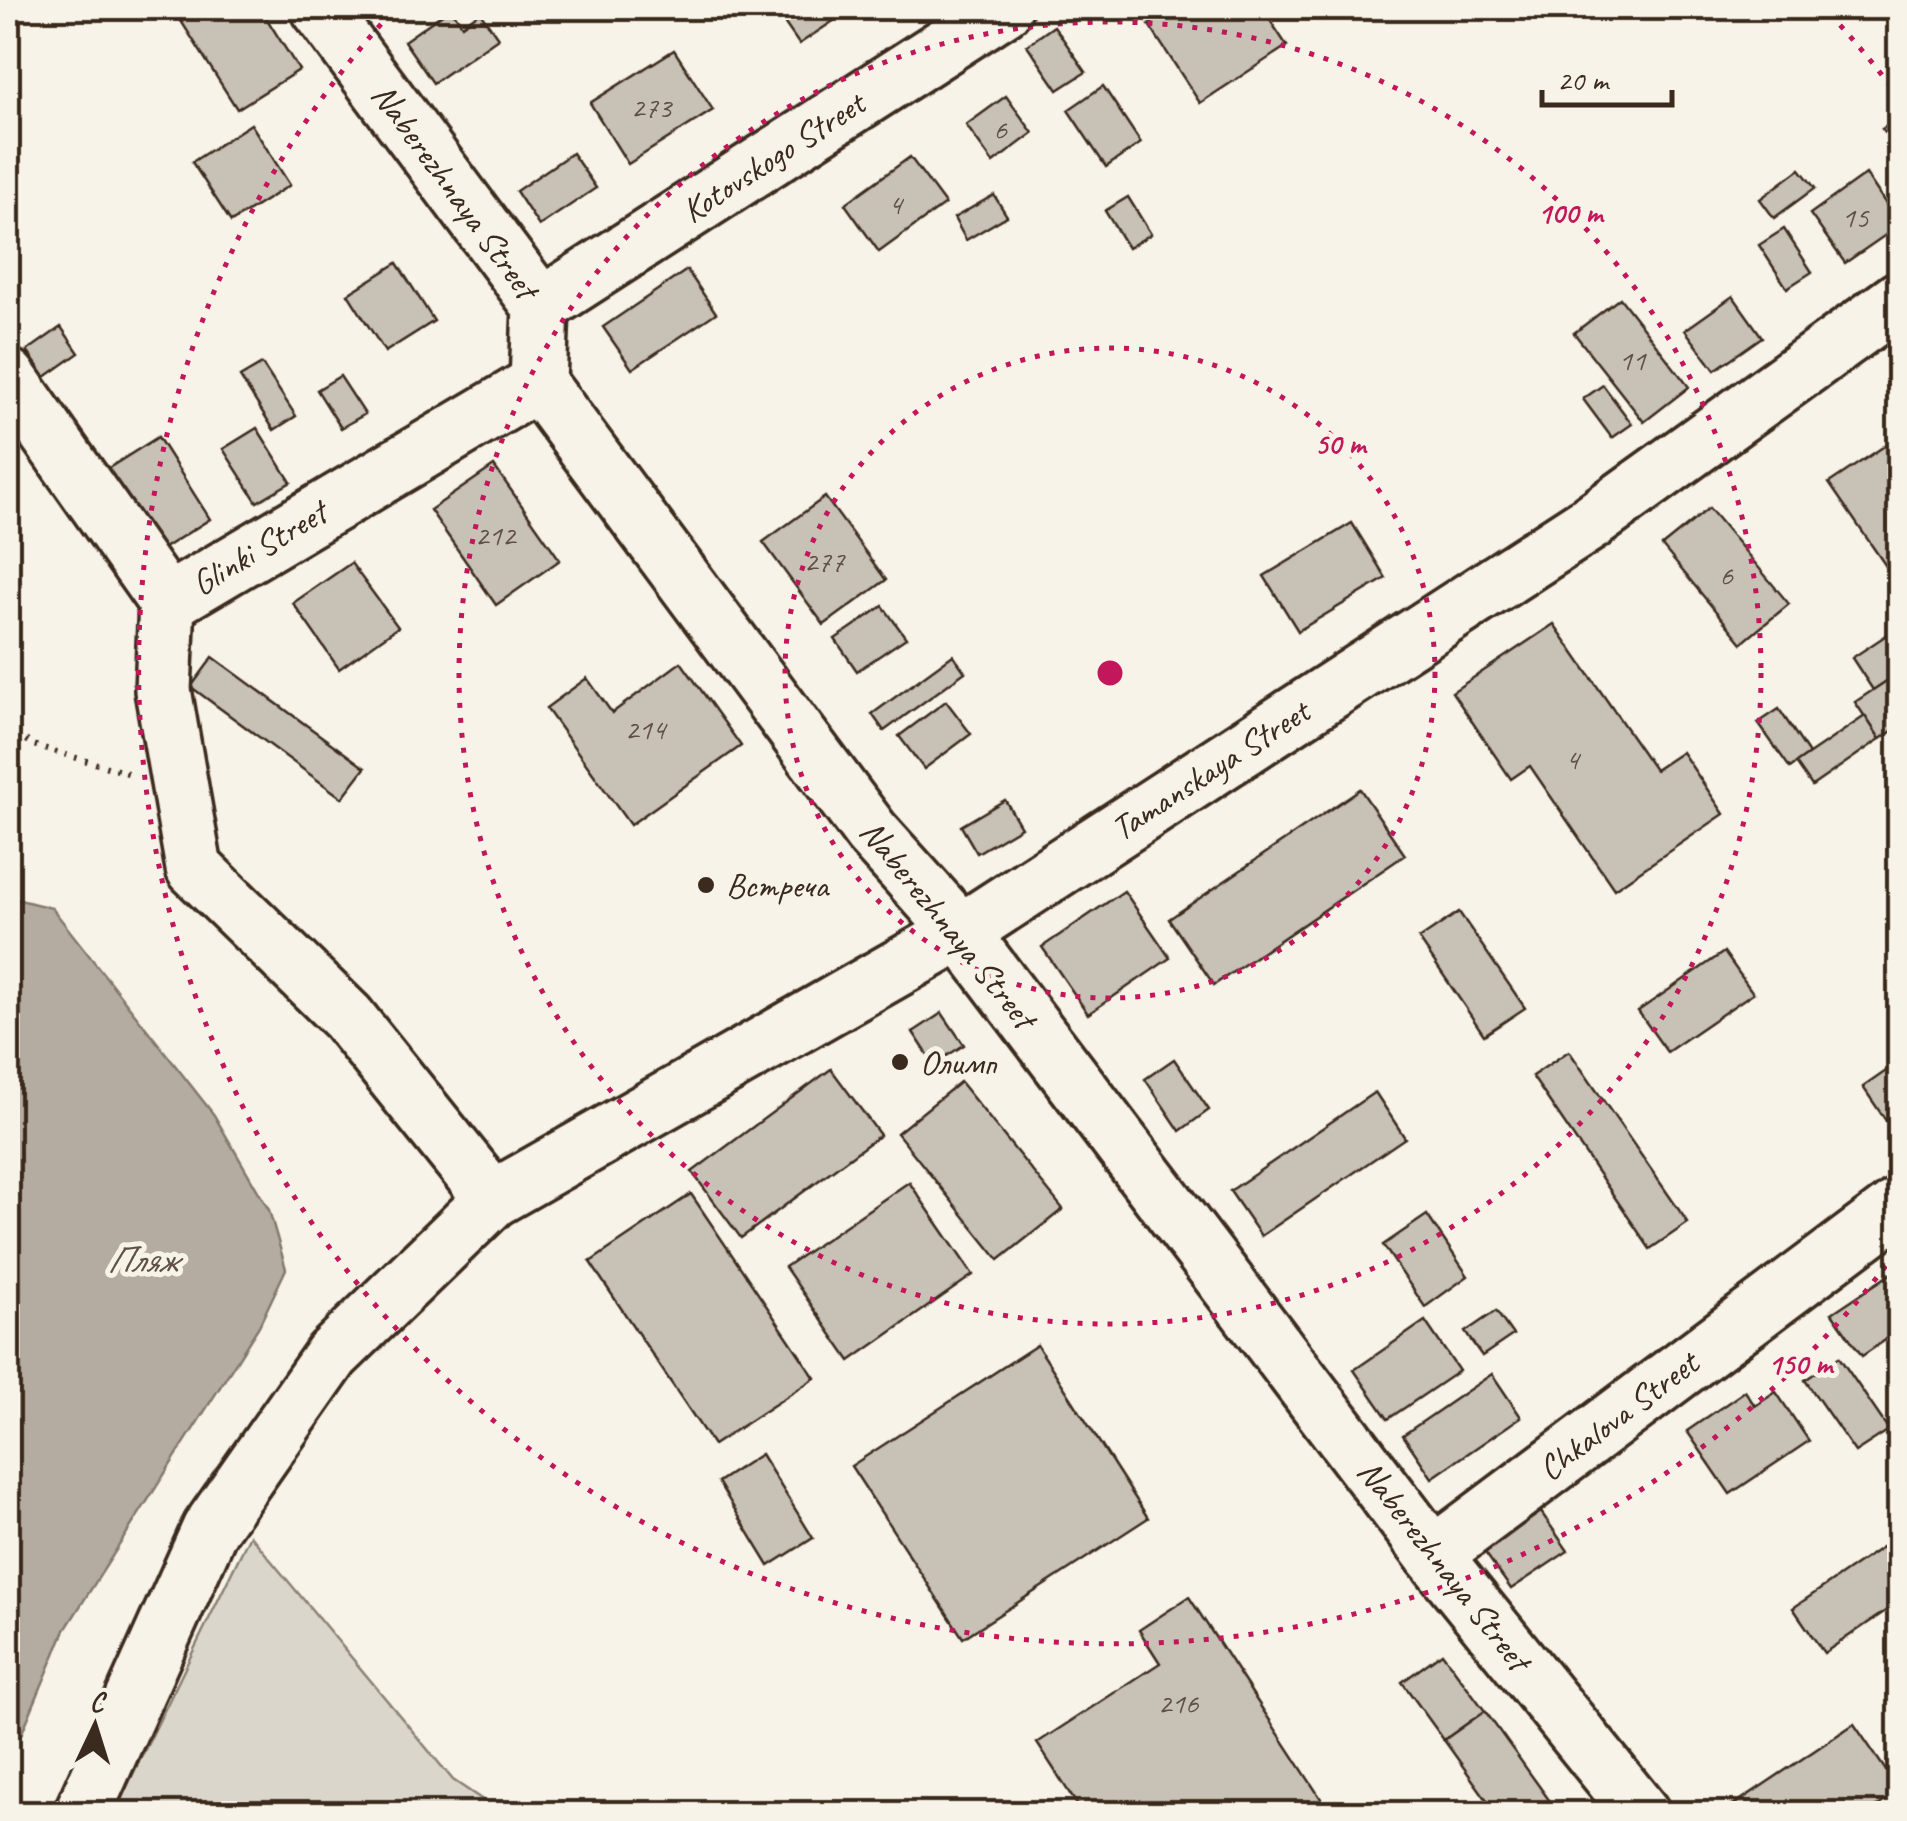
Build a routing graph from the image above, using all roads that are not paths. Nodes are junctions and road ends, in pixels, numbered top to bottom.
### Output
1 (319, 8) edge
2 (1004, 8) edge
3 (1900, 299) edge
4 (541, 306) junction
5 (8, 377) edge
6 (538, 383) junction
7 (167, 603) junction
8 (961, 932) junction
9 (493, 1199) junction
10 (1900, 1205) edge
11 (1433, 1555) junction
12 (82, 1814) edge
13 (1642, 1814) edge

1 - 4 street, Naberezhnaya Street
2 - 4 street, Kotovskogo Street
3 - 8 street, Tamanskaya Street
4 - 6 street, Naberezhnaya Street
5 - 7 street, Glinki Street
6 - 7 street, Glinki Street
6 - 8 street, Naberezhnaya Street
7 - 9 street
8 - 9 street, Tamanskaya Street
8 - 11 street, Naberezhnaya Street
9 - 12 street, Tamanskaya Street
10 - 11 street, Chkalova Street
11 - 13 street, Naberezhnaya Street

